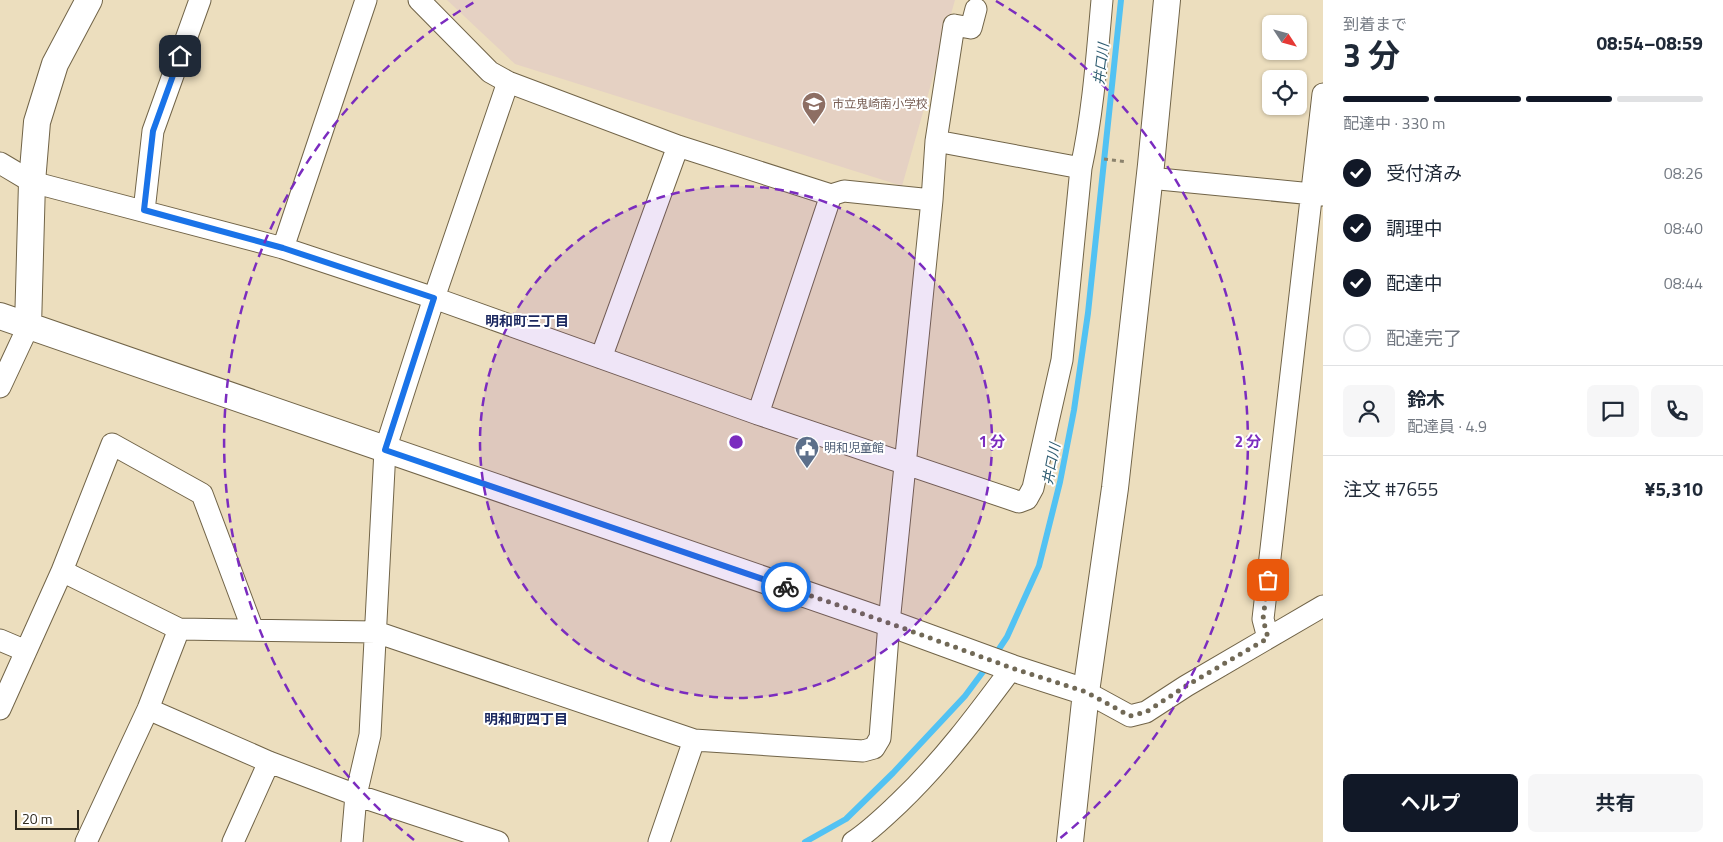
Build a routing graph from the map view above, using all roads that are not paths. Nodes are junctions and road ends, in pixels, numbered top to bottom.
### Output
1 (89, 0) edge
2 (200, 0) edge
3 (366, 0) edge
4 (419, 0) edge
5 (1102, 0) edge
6 (1167, 0) edge
7 (976, 9) dead end
8 (508, 82) junction
9 (1323, 94) edge
10 (936, 141) junction
11 (678, 146) junction
12 (0, 162) edge
13 (1081, 168) junction
14 (1149, 178) junction
15 (32, 182) junction
16 (831, 195) junction
17 (1317, 195) edge
18 (932, 200) junction
19 (144, 210) junction
20 (283, 248) junction
21 (434, 298) junction
22 (0, 316) edge
23 (28, 327) junction
24 (601, 358) junction
25 (0, 387) edge
26 (758, 414) junction
27 (385, 450) junction
28 (906, 463) junction
29 (62, 570) junction
30 (1323, 606) edge
31 (889, 623) junction
32 (179, 629) junction
33 (253, 630) junction
34 (376, 632) junction
35 (1268, 638) junction
36 (0, 640) edge
37 (26, 651) junction
38 (1012, 668) junction
39 (1086, 692) junction
40 (0, 709) edge
41 (148, 709) junction
42 (694, 740) junction
43 (269, 762) junction
44 (356, 795) junction
45 (864, 838) edge
46 (86, 842) edge
47 (233, 842) edge
48 (352, 842) edge
49 (497, 842) edge
50 (659, 842) edge
51 (1070, 842) edge

1 - 15 street
2 - 19 street
3 - 20 street
4 - 8 street
5 - 13 street
6 - 14 street
7 - 10 street
8 - 11 street
8 - 21 street
9 - 17 street
10 - 13 street
10 - 18 street
11 - 16 street
11 - 24 street
12 - 15 street
13 - 28 street
14 - 17 street
14 - 39 street
15 - 19 street
15 - 23 street
16 - 18 street
16 - 26 street
17 - 35 street
18 - 28 street
19 - 20 street
20 - 21 street
21 - 24 street
21 - 27 street
22 - 23 street
23 - 25 street
23 - 27 street
24 - 26 street
26 - 28 street
27 - 31 street
27 - 34 street
28 - 31 street
29 - 32 street
29 - 33 street
29 - 37 street
30 - 35 street
31 - 38 street
31 - 42 street
32 - 33 street
32 - 41 street
33 - 34 street
34 - 42 street
34 - 44 street
35 - 39 street
36 - 37 street
37 - 40 street
38 - 39 street
38 - 45 street
39 - 51 street
41 - 43 street
41 - 46 street
42 - 50 street
43 - 44 street
43 - 47 street
44 - 48 street
44 - 49 street

